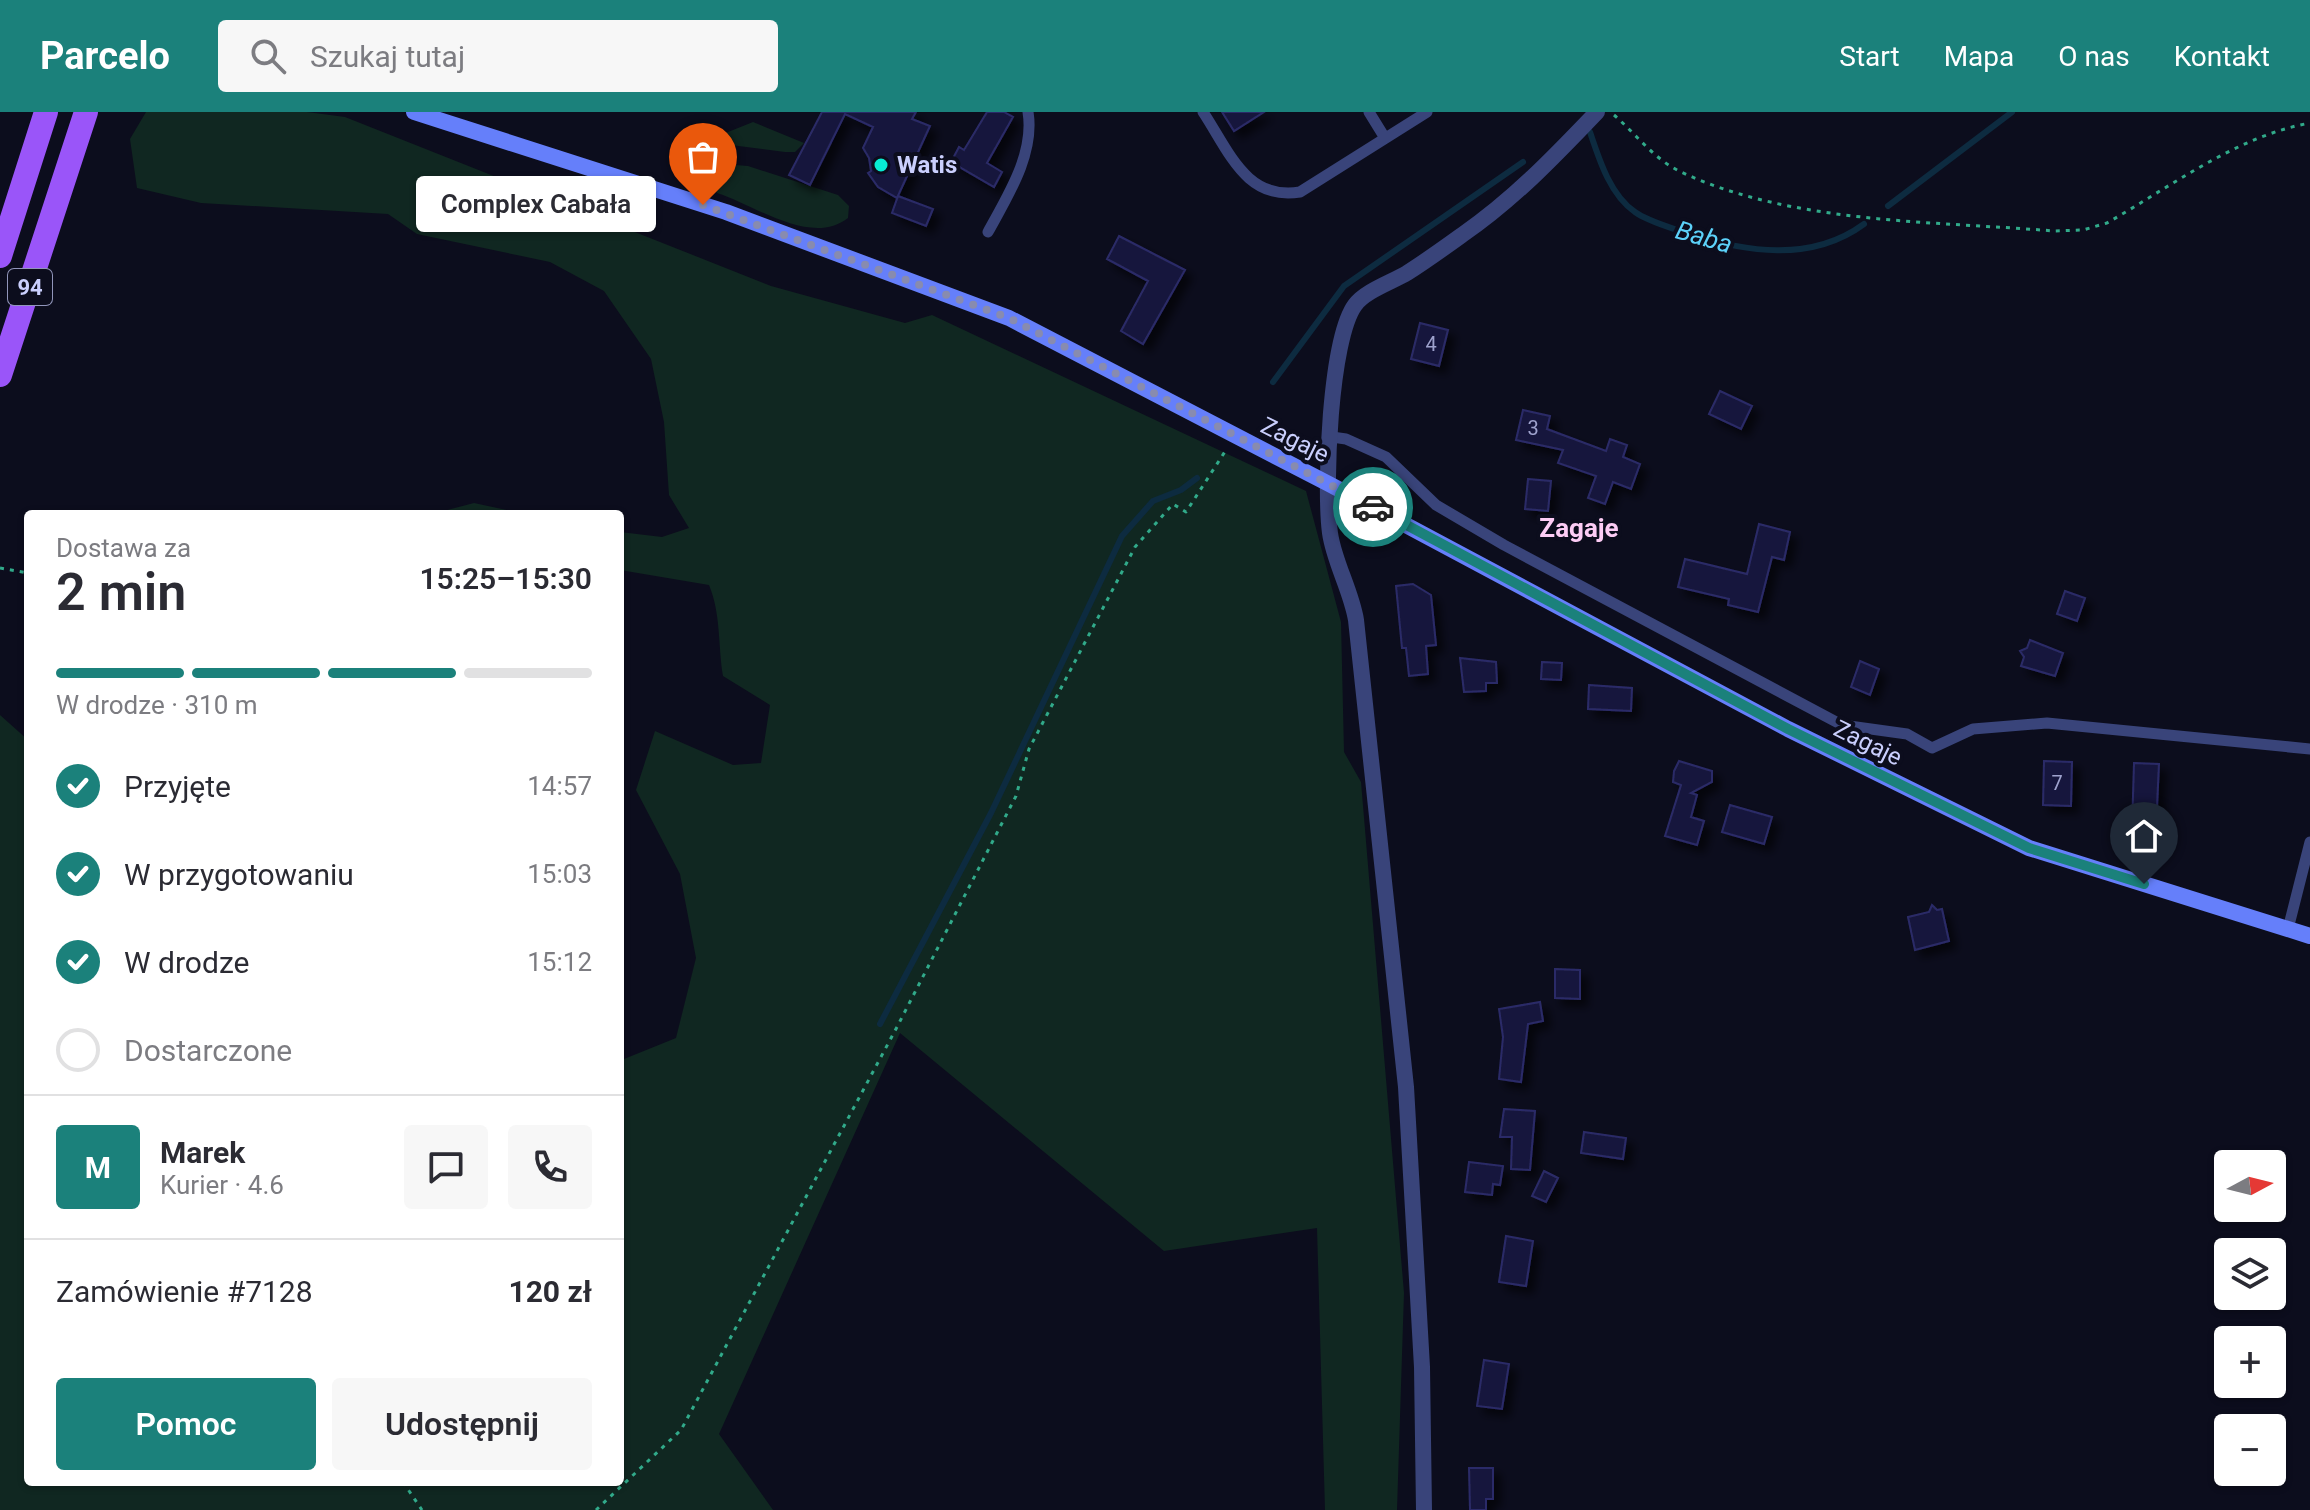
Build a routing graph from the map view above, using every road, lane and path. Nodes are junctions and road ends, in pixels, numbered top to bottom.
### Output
1 (46, 112) edge
2 (86, 112) edge
3 (414, 112) edge
4 (1028, 112) edge
5 (1203, 112) edge
6 (1369, 112) edge
7 (1427, 112) edge
8 (1597, 112) edge
9 (1607, 112) edge
10 (2310, 123) edge
11 (1385, 138) junction
12 (988, 232) dead end
13 (0, 256) edge
14 (0, 375) edge
15 (1234, 437) junction
16 (1332, 437) junction
17 (1329, 484) junction
18 (0, 568) edge
19 (24, 572) edge
20 (2310, 749) edge
21 (2310, 842) edge
22 (2288, 929) junction
23 (2310, 936) edge
24 (624, 1484) edge
25 (406, 1486) edge
26 (622, 1486) edge
27 (422, 1510) edge
28 (596, 1510) edge
29 (1424, 1510) edge

1 - 13 main road, 94
2 - 14 main road, 94
3 - 15 main road, Zagaje
4 - 12 lane
5 - 11 lane
6 - 11 lane
7 - 11 lane
8 - 16 street
9 - 10 path
15 - 17 main road, Zagaje
15 - 24 path
16 - 17 street
16 - 20 lane
17 - 22 main road, Zagaje
17 - 29 street
18 - 19 path
21 - 22 lane
22 - 23 main road, Zagaje
25 - 27 path
26 - 28 path

